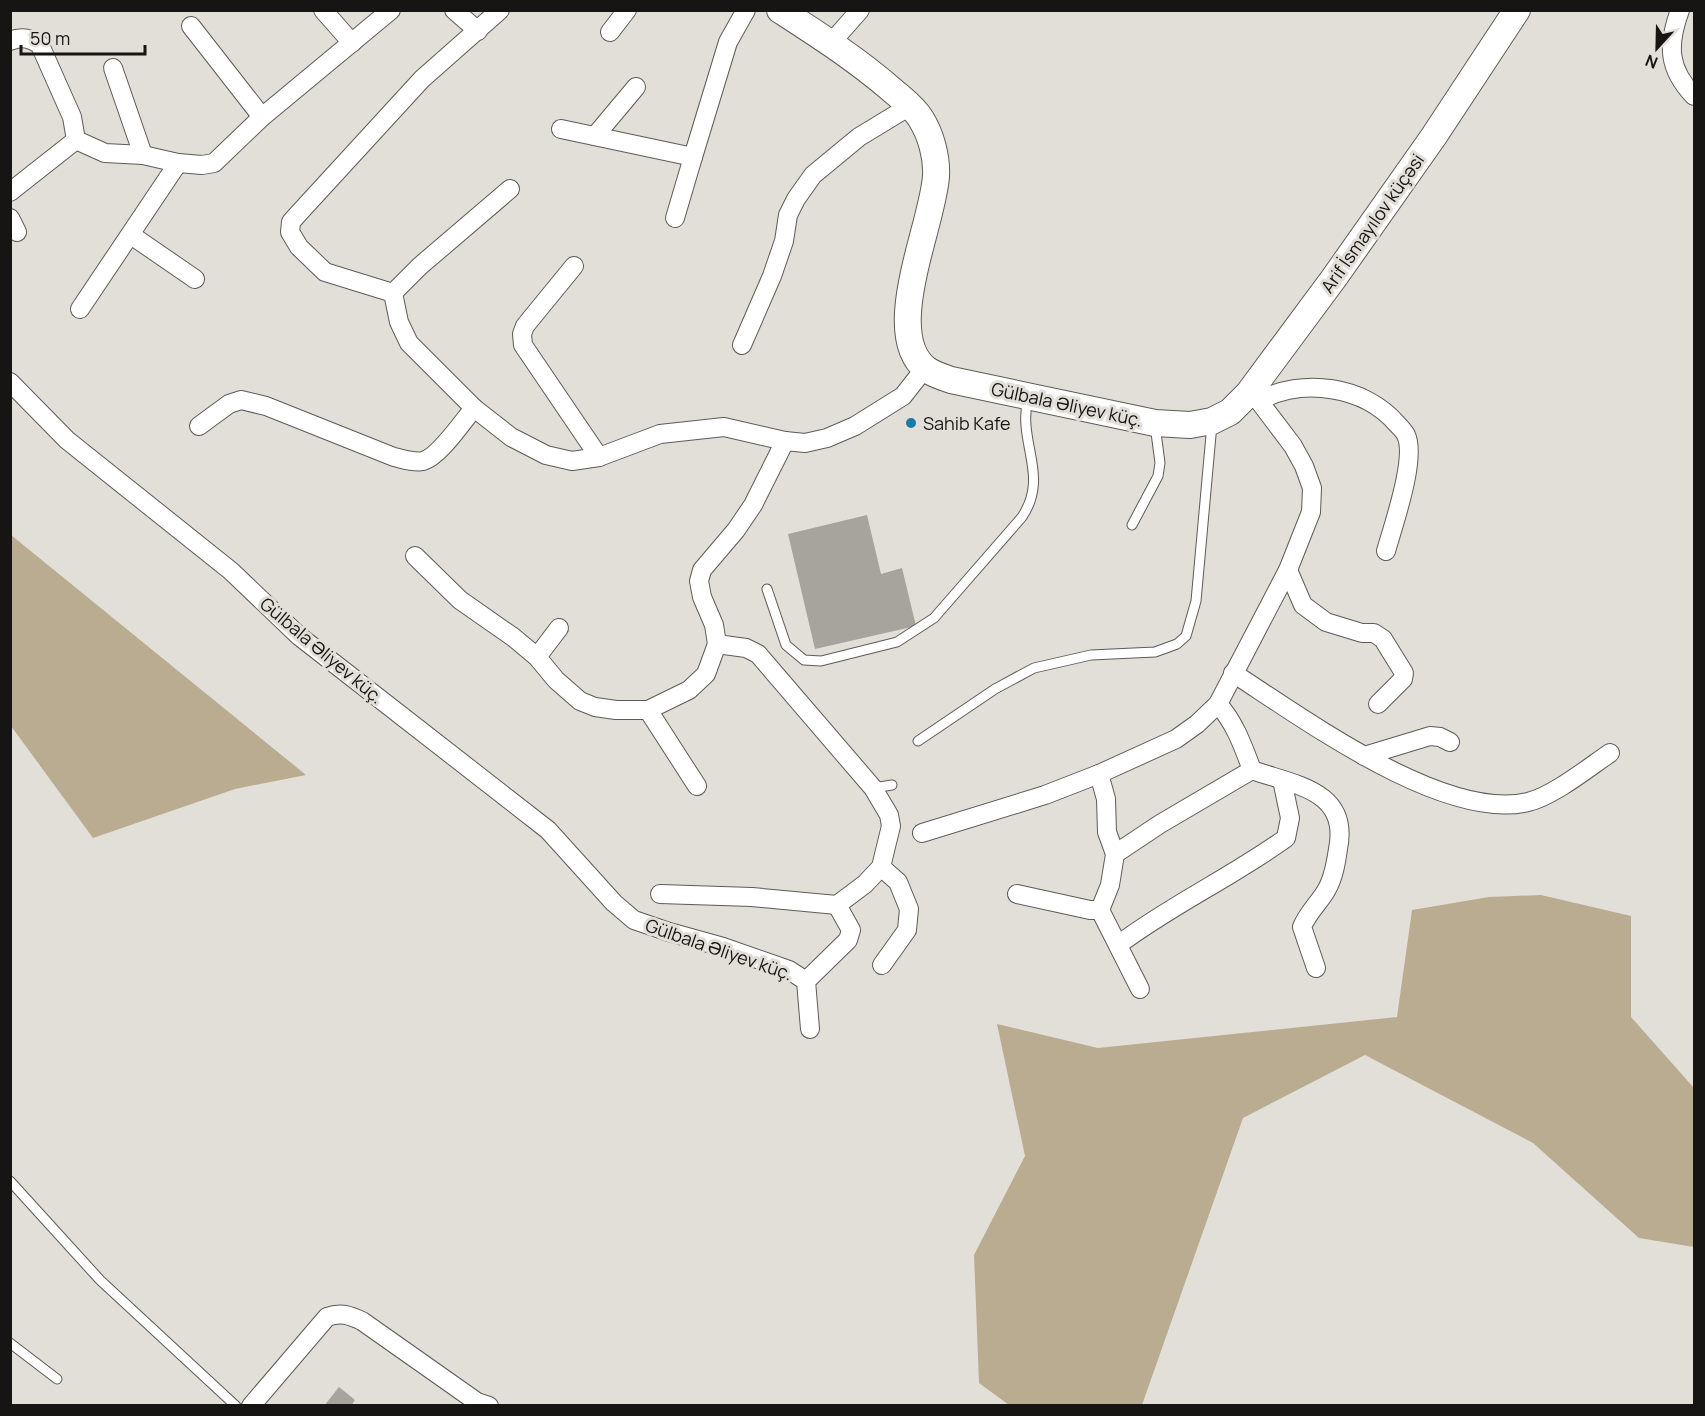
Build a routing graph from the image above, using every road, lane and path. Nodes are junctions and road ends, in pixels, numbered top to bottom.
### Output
1 (323, 10) edge
2 (391, 10) edge
3 (454, 10) edge
4 (500, 10) edge
5 (627, 10) edge
6 (746, 10) edge
7 (780, 10) edge
8 (860, 10) edge
9 (1517, 10) edge
10 (1680, 10) edge
11 (191, 26) dead end
12 (478, 31) junction
13 (609, 32) dead end
14 (10, 41) edge
15 (352, 43) junction
16 (831, 43) junction
17 (113, 68) dead end
18 (636, 87) dead end
19 (1695, 96) edge
20 (910, 106) junction
21 (262, 117) junction
22 (561, 129) dead end
23 (595, 136) junction
24 (76, 140) junction
25 (143, 154) junction
26 (693, 157) junction
27 (178, 163) junction
28 (510, 189) dead end
29 (10, 192) edge
30 (675, 218) dead end
31 (131, 235) junction
32 (574, 266) dead end
33 (195, 279) dead end
34 (393, 293) junction
35 (80, 309) dead end
36 (742, 345) dead end
37 (925, 368) junction
38 (10, 382) edge
39 (1028, 396) junction
40 (1253, 398) junction
41 (474, 408) junction
42 (1212, 421) junction
43 (1155, 423) junction
44 (199, 426) dead end
45 (785, 441) junction
46 (599, 457) junction
47 (1132, 525) dead end
48 (1386, 551) dead end
49 (415, 556) dead end
50 (1288, 570) junction
51 (767, 589) dead end
52 (559, 628) dead end
53 (717, 644) junction
54 (537, 657) junction
55 (1233, 673) junction
56 (1218, 704) junction
57 (1378, 704) dead end
58 (648, 710) junction
59 (918, 741) dead end
60 (1450, 742) dead end
61 (1610, 753) dead end
62 (1364, 756) junction
63 (1252, 770) junction
64 (1099, 774) junction
65 (1282, 780) junction
66 (892, 785) dead end
67 (697, 786) dead end
68 (873, 788) junction
69 (922, 833) dead end
70 (1115, 854) junction
71 (881, 867) junction
72 (660, 894) dead end
73 (1017, 894) dead end
74 (837, 905) junction
75 (1100, 910) junction
76 (1118, 945) junction
77 (882, 965) dead end
78 (1316, 968) dead end
79 (806, 981) junction
80 (1140, 989) dead end
81 (810, 1029) dead end
82 (10, 1181) edge
83 (10, 1343) edge
84 (57, 1379) dead end
85 (236, 1406) edge
86 (251, 1406) edge
87 (489, 1406) edge

1 - 15 street
2 - 15 street
3 - 12 street
4 - 12 street
5 - 13 street
6 - 26 street
7 - 16 street
8 - 16 street
9 - 40 street, Arif İsmayılov küçəsi
10 - 19 street
11 - 21 street
12 - 34 street
14 - 24 street
15 - 21 street
16 - 20 street
17 - 25 street
18 - 23 street
20 - 36 street
20 - 37 street
21 - 27 street
22 - 23 street
23 - 26 street
24 - 25 street
24 - 29 street
25 - 27 street
26 - 30 street
27 - 31 street
28 - 34 street
31 - 33 street
31 - 35 street
32 - 46 street
34 - 41 street
37 - 39 street, Gülbala Əliyev küç.
37 - 45 street
38 - 79 street, Gülbala Əliyev küç.
39 - 43 street, Gülbala Əliyev küç.
39 - 51 lane
40 - 42 street, Arif İsmayılov küçəsi
40 - 48 street
40 - 50 street
41 - 44 street
41 - 46 street
42 - 43 street, Gülbala Əliyev küç.
42 - 59 lane
43 - 47 lane
45 - 46 street
45 - 53 street
49 - 54 street
50 - 55 street
50 - 57 street
52 - 54 street
53 - 58 street
53 - 68 street
54 - 58 street
55 - 56 street
55 - 62 street
56 - 63 street
56 - 64 street
58 - 67 street
60 - 62 street
61 - 62 street
63 - 65 street
63 - 70 street
64 - 69 street
64 - 70 street
65 - 76 street
65 - 78 street
66 - 68 lane
68 - 71 street
70 - 75 street
71 - 74 street
71 - 77 street
72 - 74 street
73 - 75 street
74 - 79 street, Gülbala Əliyev küç.
75 - 76 street
76 - 80 street
79 - 81 street
82 - 85 lane
83 - 84 lane
86 - 87 street

